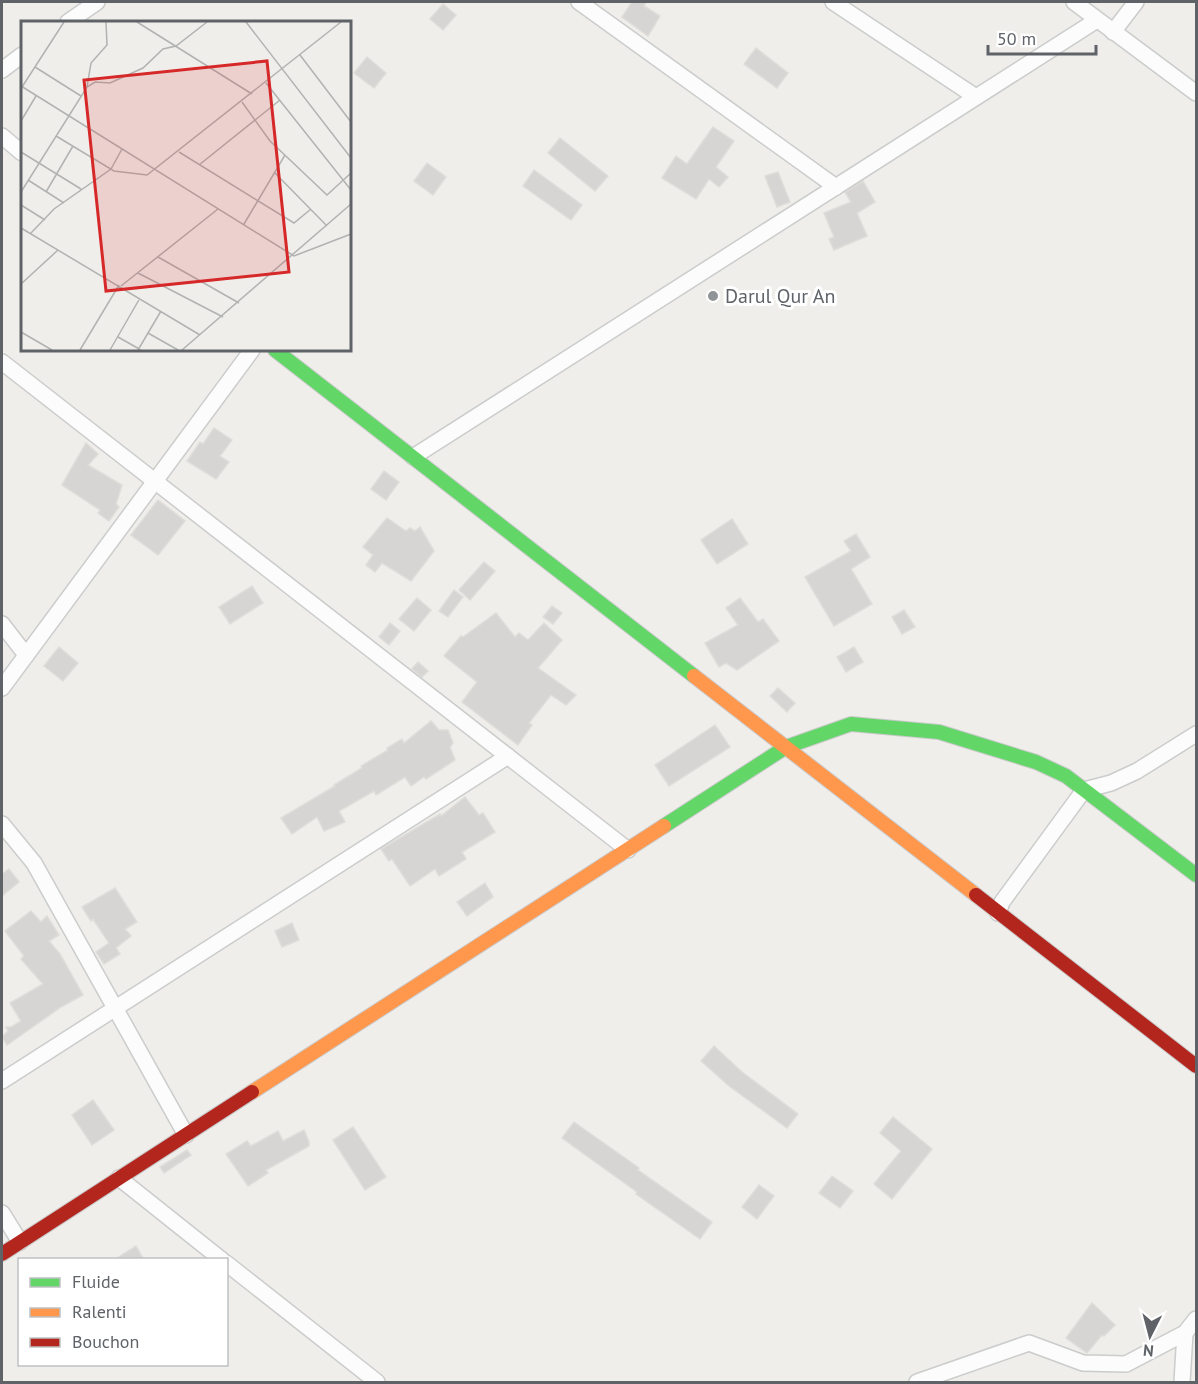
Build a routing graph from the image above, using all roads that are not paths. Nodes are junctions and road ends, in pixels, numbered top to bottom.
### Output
1 (97, 2) edge
2 (579, 2) edge
3 (833, 2) edge
4 (1074, 2) edge
5 (1136, 2) edge
6 (1097, 20) junction
7 (69, 21) edge
8 (1113, 32) junction
9 (21, 56) edge
10 (2, 70) edge
11 (1197, 93) edge
12 (976, 97) junction
13 (2, 136) edge
14 (21, 152) edge
15 (836, 187) junction
16 (251, 351) edge
17 (276, 351) edge
18 (2, 362) edge
19 (413, 457) junction
20 (155, 481) junction
21 (2, 624) edge
22 (26, 655) junction
23 (2, 688) edge
24 (1197, 734) edge
25 (786, 747) junction
26 (508, 756) junction
27 (1084, 790) junction
28 (2, 824) edge
29 (628, 850) junction
30 (1197, 875) edge
31 (998, 913) junction
32 (115, 1008) junction
33 (1197, 1066) edge
34 (2, 1081) edge
35 (186, 1135) junction
36 (119, 1178) junction
37 (2, 1213) edge
38 (20, 1242) junction
39 (2, 1254) edge
40 (219, 1258) edge
41 (228, 1265) edge
42 (1197, 1319) edge
43 (1185, 1333) junction
44 (377, 1383) edge
45 (918, 1383) edge
46 (1182, 1383) edge

1 - 7 street
2 - 15 street
3 - 12 street
4 - 6 street
5 - 8 street
6 - 8 street
6 - 12 street
8 - 11 street
9 - 10 street
12 - 15 street
13 - 14 street
15 - 19 street
16 - 20 street
17 - 19 street
18 - 20 street
19 - 25 street
20 - 22 street
20 - 26 street
21 - 22 street
22 - 23 street
24 - 27 street
25 - 27 street
25 - 29 street
25 - 31 street
26 - 29 street
26 - 32 street
27 - 30 street
27 - 31 street
28 - 32 street
29 - 35 street
31 - 33 street
32 - 34 street
32 - 35 street
35 - 36 street
36 - 38 street
36 - 40 street
37 - 38 street
38 - 39 street
41 - 44 street
42 - 43 street
43 - 45 street
43 - 46 street

